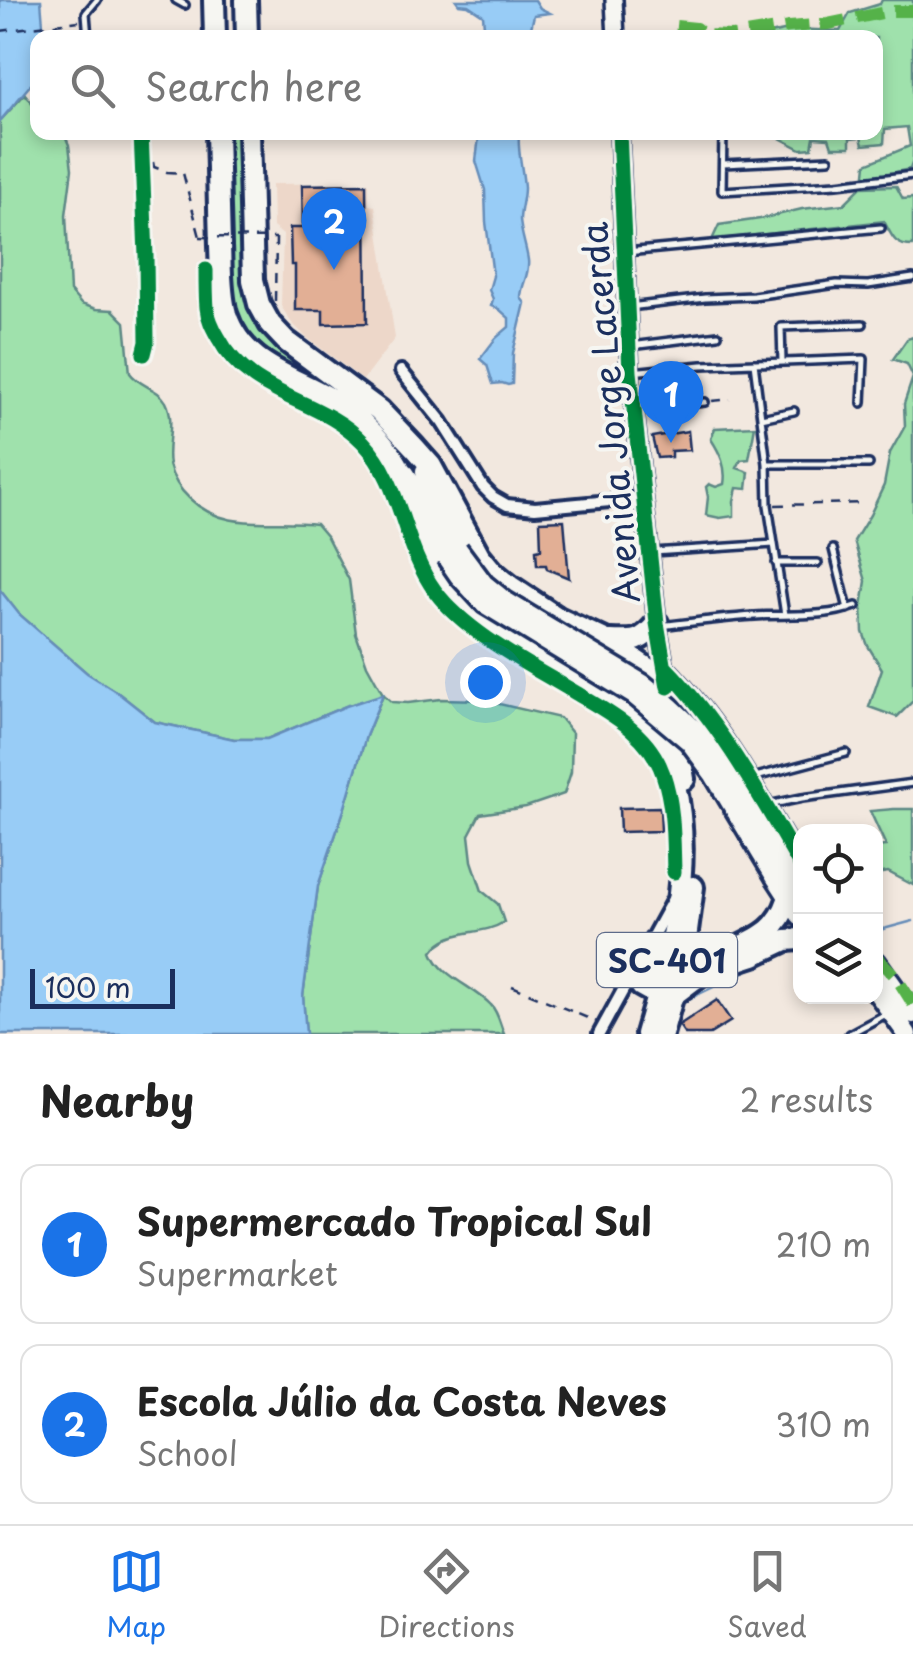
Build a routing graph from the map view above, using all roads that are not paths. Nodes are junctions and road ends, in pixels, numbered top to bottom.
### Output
1 (98, 0) edge
2 (176, 0) edge
3 (214, 0) edge
4 (246, 0) edge
5 (614, 0) edge
6 (185, 6) dead end
7 (87, 30) edge
8 (215, 30) edge
9 (247, 30) edge
10 (616, 30) edge
11 (217, 140) edge
12 (249, 140) edge
13 (619, 140) edge
14 (723, 140) edge
15 (829, 159) dead end
16 (723, 164) junction
17 (913, 175) edge
18 (881, 228) dead end
19 (623, 252) junction
20 (913, 278) edge
21 (626, 307) junction
22 (863, 324) dead end
23 (718, 334) dead end
24 (628, 346) junction
25 (782, 362) junction
26 (754, 363) junction
27 (400, 371) dead end
28 (630, 372) junction
29 (705, 402) road end
30 (862, 403) dead end
31 (634, 410) junction
32 (794, 411) dead end
33 (761, 418) junction
34 (415, 448) junction
35 (767, 464) junction
36 (869, 464) dead end
37 (398, 465) junction
38 (642, 498) junction
39 (774, 544) junction
40 (833, 549) dead end
41 (648, 552) junction
42 (452, 553) junction
43 (776, 563) junction
44 (818, 563) dead end
45 (856, 606) dead end
46 (848, 609) junction
47 (785, 615) junction
48 (657, 624) junction
49 (607, 641) junction
50 (666, 677) junction
51 (846, 753) dead end
52 (750, 779) junction
53 (913, 783) edge
54 (766, 806) junction
55 (788, 871) edge
56 (681, 884) junction
57 (793, 905) edge
58 (793, 940) edge
59 (684, 954) junction
60 (883, 972) edge
61 (629, 975) junction
62 (655, 995) junction
63 (619, 996) junction
64 (883, 1000) edge
65 (891, 1011) junction
66 (913, 1014) edge
67 (601, 1030) edge
68 (646, 1034) edge
69 (662, 1034) edge
70 (849, 1034) edge
71 (907, 1034) edge

1 - 7 lane
2 - 6 lane
3 - 8 highway
4 - 9 highway
5 - 10 main road
11 - 37 highway, SC-401
12 - 34 highway
13 - 19 main road, Avenida Jorge Lacerda
14 - 16 lane
15 - 16 lane
16 - 17 lane
18 - 19 lane
19 - 21 main road, Avenida Jorge Lacerda
20 - 21 lane
21 - 24 main road, Avenida Jorge Lacerda
22 - 25 lane
23 - 24 lane
24 - 28 main road, Avenida Jorge Lacerda
25 - 26 lane
25 - 30 lane
26 - 28 lane
26 - 33 lane
27 - 38 street
28 - 31 main road, Avenida Jorge Lacerda
29 - 31 lane
31 - 38 main road, Avenida Jorge Lacerda
32 - 33 lane
33 - 35 lane
34 - 42 main road
34 - 49 highway
35 - 36 lane
35 - 39 lane
37 - 42 main road
37 - 56 highway, SC-401
38 - 41 main road, Avenida Jorge Lacerda
39 - 41 lane
39 - 43 lane
40 - 46 lane
41 - 48 main road, Avenida Jorge Lacerda
42 - 55 main road, bridge
43 - 44 lane
43 - 47 lane
45 - 46 lane
46 - 47 lane
47 - 48 lane
48 - 49 highway
48 - 50 main road, Avenida Jorge Lacerda
49 - 50 highway
50 - 52 main road
50 - 59 highway, SC-401
51 - 52 lane
52 - 54 main road
53 - 54 lane
54 - 55 main road
56 - 61 street
56 - 62 highway, SC-401
57 - 59 highway
58 - 62 highway
59 - 62 highway, SC-401
60 - 66 main road
61 - 62 street
61 - 63 street
62 - 63 street
62 - 68 highway, SC-401
62 - 69 highway, SC-401
63 - 67 street
64 - 65 main road
65 - 70 lane
65 - 71 main road

